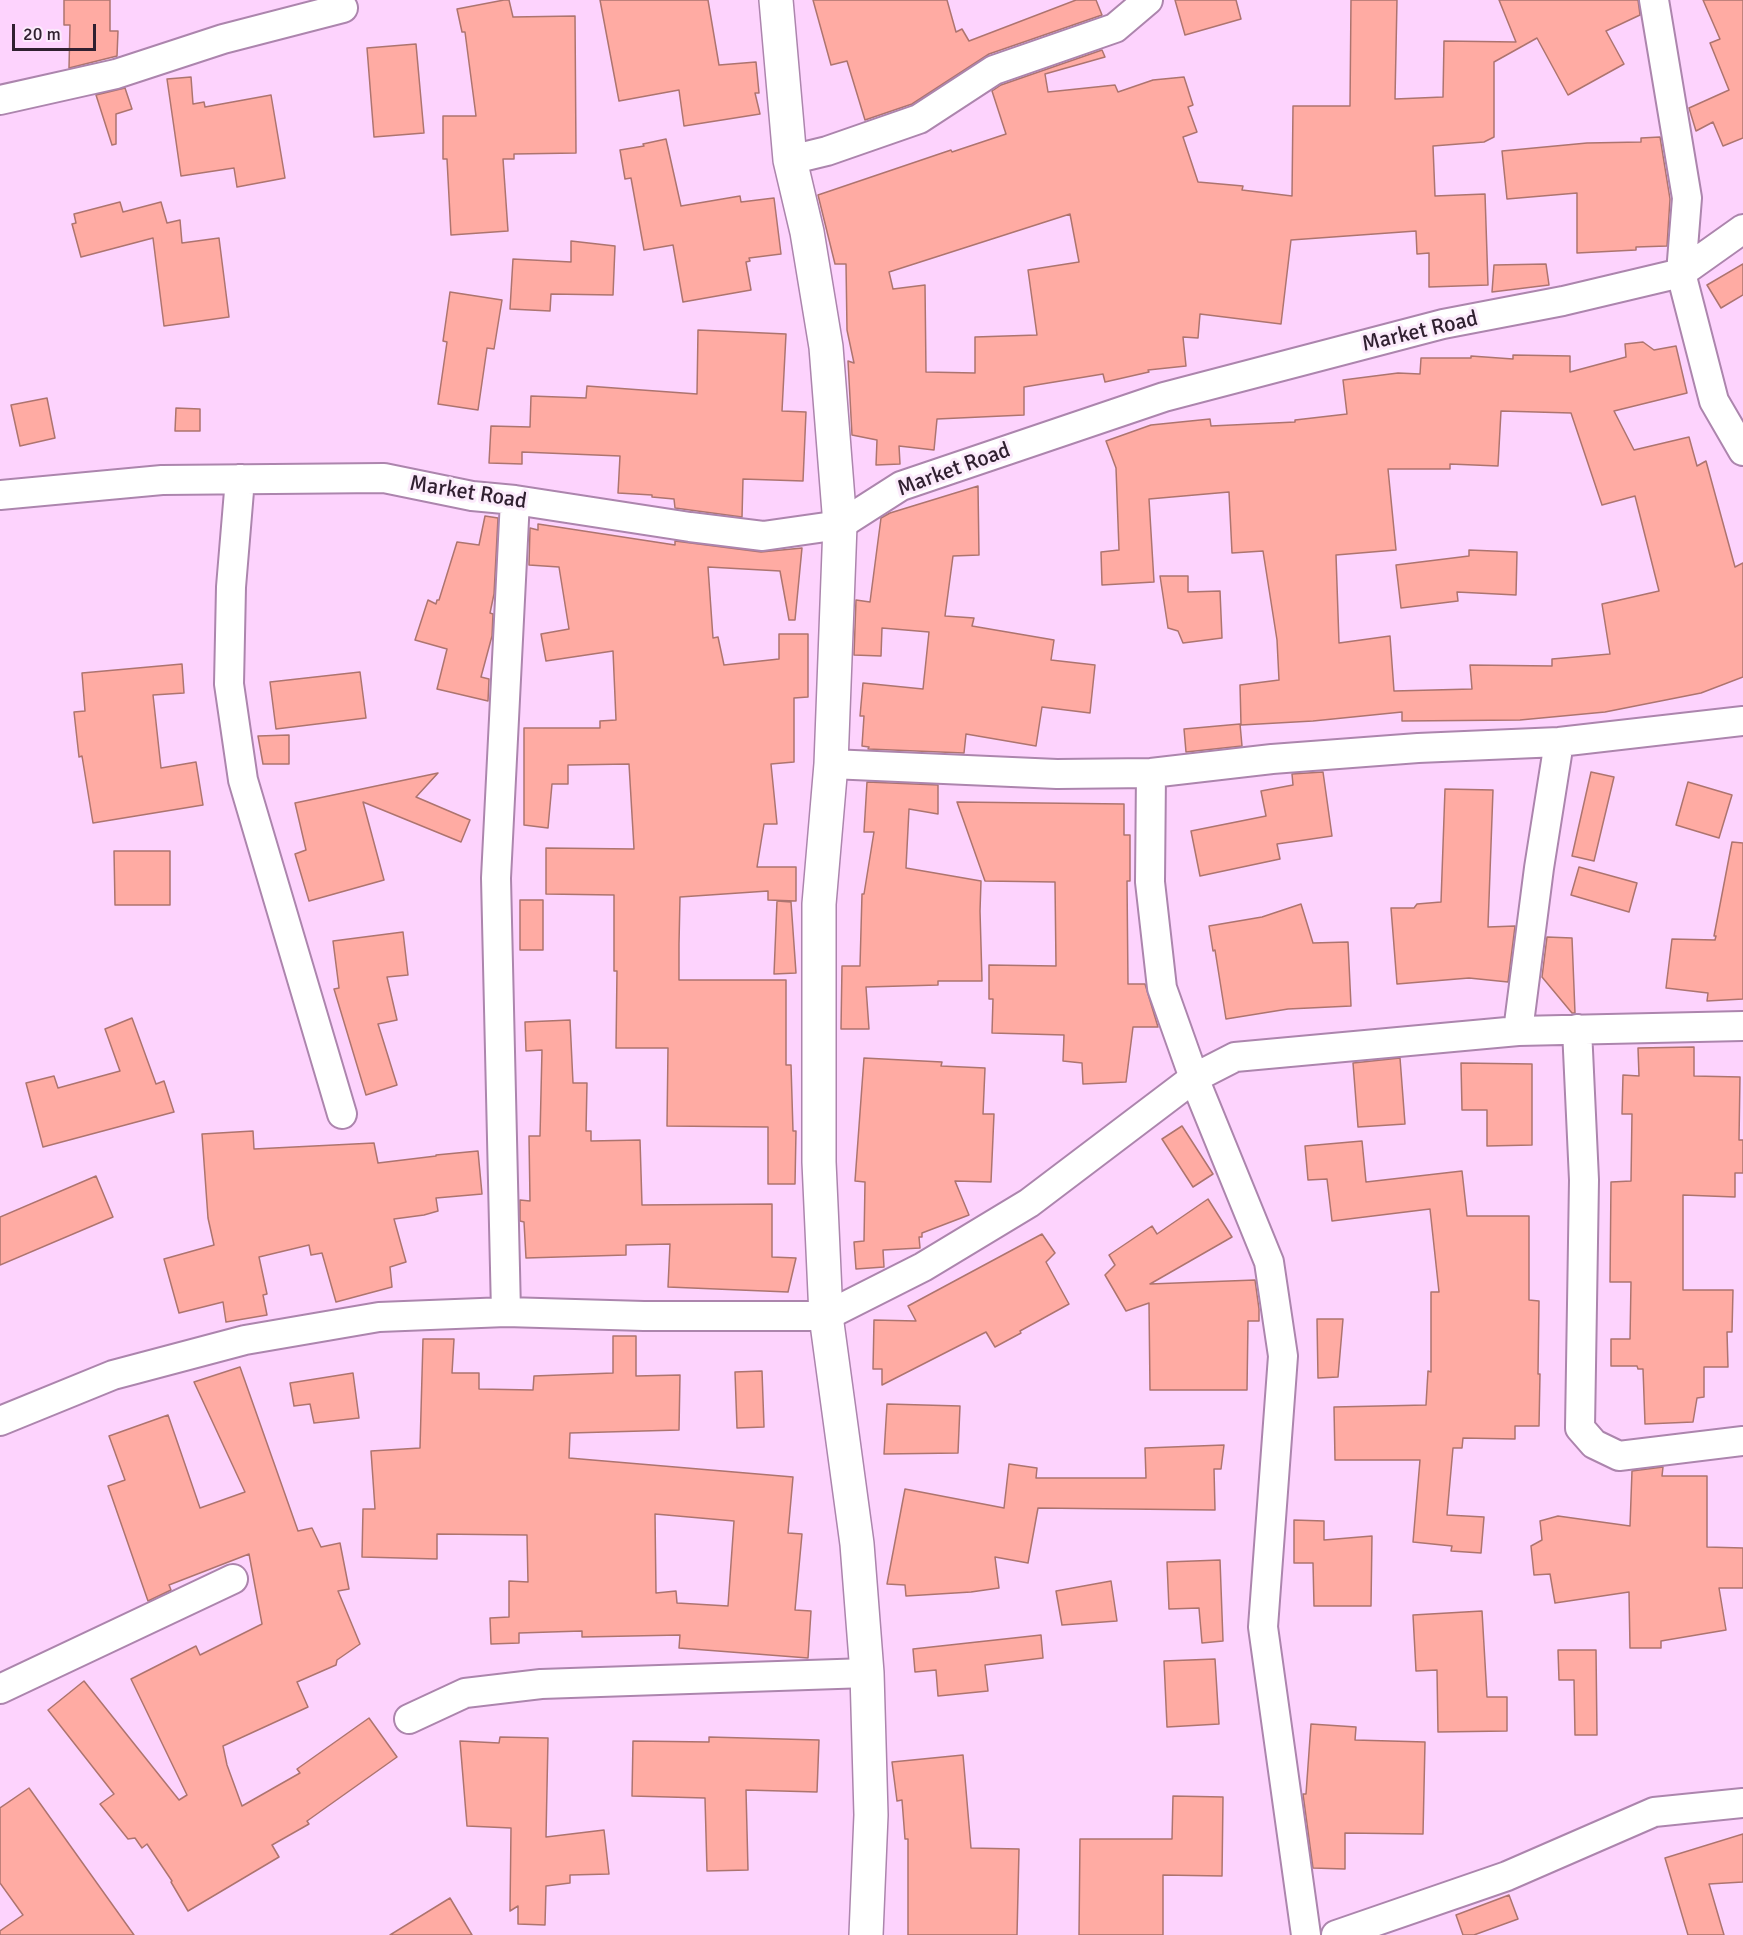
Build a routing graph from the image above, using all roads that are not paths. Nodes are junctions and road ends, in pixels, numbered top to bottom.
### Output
1 (776, 0) edge
2 (1149, 0) edge
3 (1654, 0) edge
4 (343, 8) dead end
5 (0, 100) edge
6 (790, 160) junction
7 (1743, 229) edge
8 (1682, 273) junction
9 (1743, 451) edge
10 (240, 479) junction
11 (0, 495) edge
12 (514, 500) junction
13 (840, 525) junction
14 (1743, 721) edge
15 (1558, 742) junction
16 (831, 764) junction
17 (1151, 773) junction
18 (1743, 1026) edge
19 (1577, 1029) junction
20 (1518, 1031) junction
21 (1194, 1078) junction
22 (342, 1114) dead end
23 (506, 1312) junction
24 (826, 1316) junction
25 (0, 1421) edge
26 (1743, 1441) edge
27 (233, 1579) dead end
28 (867, 1672) junction
29 (0, 1689) edge
30 (410, 1719) dead end
31 (1743, 1803) edge
32 (866, 1935) edge
33 (1305, 1935) edge
34 (1336, 1935) edge

1 - 6 street
2 - 6 street
3 - 8 street
4 - 5 street
6 - 13 street
7 - 8 street, Market Road
8 - 9 street
8 - 13 street, Market Road
10 - 11 street, Market Road
10 - 12 street, Market Road
10 - 22 street
12 - 13 street, Market Road
12 - 23 street
13 - 16 street
14 - 15 street
15 - 17 street
15 - 20 street
16 - 17 street
16 - 24 street
17 - 21 street
18 - 19 street
19 - 20 street
19 - 26 street
20 - 21 street
21 - 24 street
21 - 33 street
23 - 24 street
23 - 25 street
24 - 28 street
27 - 29 street
28 - 30 street
28 - 32 street
31 - 34 street

